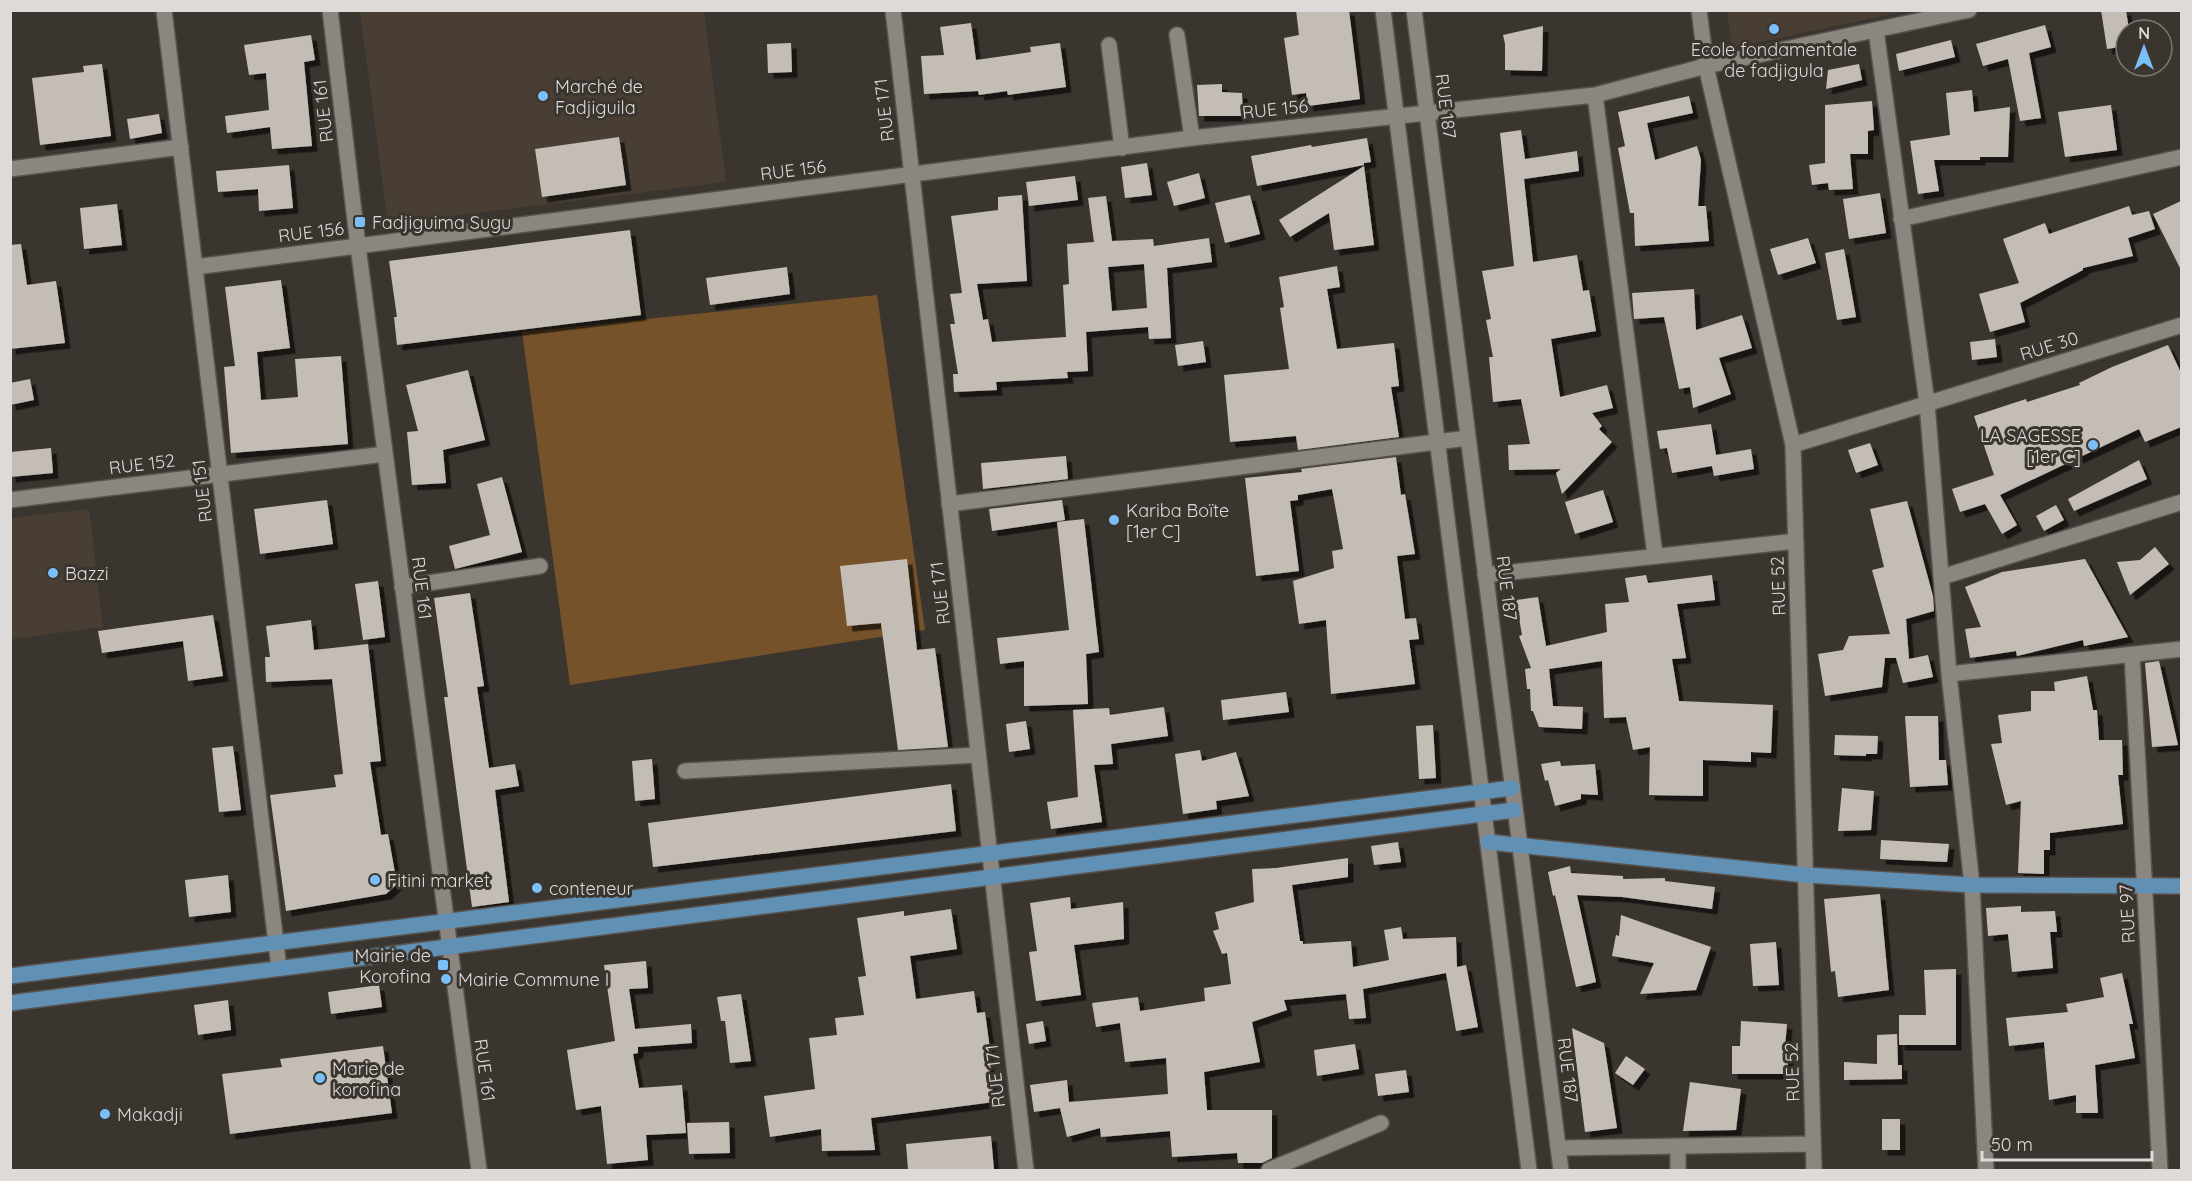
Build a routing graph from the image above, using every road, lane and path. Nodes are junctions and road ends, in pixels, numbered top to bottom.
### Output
1 (164, 10) edge
2 (330, 10) edge
3 (892, 10) edge
4 (1383, 10) edge
5 (1414, 10) edge
6 (1699, 10) edge
7 (1969, 10) edge
8 (1876, 30) junction
9 (1177, 35) dead end
10 (1109, 45) dead end
11 (1706, 66) junction
12 (1595, 95) junction
13 (1427, 112) junction
14 (1396, 115) junction
15 (1192, 138) junction
16 (180, 147) junction
17 (1122, 148) junction
18 (2181, 157) edge
19 (10, 168) edge
20 (911, 175) junction
21 (1901, 219) junction
22 (358, 246) junction
23 (195, 267) junction
24 (2181, 325) edge
25 (1927, 403) junction
26 (1468, 438) junction
27 (1437, 442) junction
28 (1793, 444) junction
29 (386, 454) junction
30 (220, 474) junction
31 (10, 500) edge
32 (2181, 502) edge
33 (949, 504) junction
34 (1796, 541) junction
35 (1655, 555) junction
36 (540, 566) dead end
37 (1485, 575) junction
38 (1942, 577) junction
39 (402, 587) junction
40 (2181, 649) edge
41 (2132, 655) junction
42 (1949, 674) junction
43 (978, 755) junction
44 (685, 771) dead end
45 (1512, 788) junction
46 (1481, 792) junction
47 (1514, 810) junction
48 (1484, 814) junction
49 (1488, 842) junction
50 (1520, 846) junction
51 (989, 853) junction
52 (1806, 875) junction
53 (992, 877) junction
54 (1972, 885) junction
55 (2181, 886) edge
56 (2145, 887) junction
57 (446, 921) junction
58 (276, 943) junction
59 (449, 946) junction
60 (279, 968) junction
61 (10, 976) edge
62 (10, 1003) edge
63 (1382, 1123) dead end
64 (1813, 1144) junction
65 (1678, 1147) junction
66 (1558, 1148) junction
67 (479, 1170) edge
68 (1026, 1170) edge
69 (1269, 1170) edge
70 (1529, 1170) edge
71 (1561, 1170) edge
72 (1678, 1170) edge
73 (1814, 1170) edge
74 (1986, 1170) edge
75 (2160, 1170) edge

1 - 16 street, RUE 151
2 - 22 street, RUE 161
3 - 20 street, RUE 171
4 - 14 street
5 - 13 street, RUE 187
6 - 11 street, RUE 52
7 - 8 street, RUE 156
8 - 11 street, RUE 156
8 - 21 street
9 - 15 street
10 - 17 street
11 - 12 street, RUE 156
11 - 28 street, RUE 52
12 - 13 street, RUE 156
12 - 35 street
13 - 14 street, RUE 156
13 - 26 street, RUE 187
14 - 15 street, RUE 156
14 - 27 street
15 - 17 street, RUE 156
16 - 19 street
16 - 23 street, RUE 151
17 - 20 street, RUE 156
18 - 21 street
20 - 22 street, RUE 156
20 - 33 street, RUE 171
21 - 25 street
22 - 23 street, RUE 156
22 - 29 street, RUE 161
23 - 30 street, RUE 151
24 - 25 street, RUE 30
25 - 28 street, RUE 30
25 - 38 street
26 - 27 street
26 - 37 street, RUE 187
27 - 33 street
27 - 46 street
28 - 34 street, RUE 52
29 - 30 street, RUE 152
29 - 39 street, RUE 161
30 - 31 street, RUE 152
30 - 58 street, RUE 151
32 - 38 street
33 - 43 street, RUE 171
34 - 35 street
34 - 52 street, RUE 52
35 - 37 street
36 - 39 street
37 - 45 street, RUE 187
38 - 42 street
39 - 57 street, RUE 161
40 - 41 street
41 - 42 street
41 - 56 street, RUE 97
42 - 54 street
43 - 44 street
43 - 51 street, RUE 171
45 - 46 main road
45 - 47 street, RUE 187
46 - 48 street
46 - 51 main road
47 - 48 main road
47 - 50 street, RUE 187
48 - 49 street
48 - 53 main road
49 - 50 main road
49 - 70 street
50 - 52 main road
50 - 66 street, RUE 187
51 - 53 street, RUE 171
51 - 57 main road
52 - 54 main road
52 - 64 street, RUE 52
53 - 59 main road
53 - 68 street, RUE 171
54 - 56 main road
54 - 74 street
55 - 56 main road
56 - 75 street, RUE 97
57 - 58 main road
57 - 59 street, RUE 161
58 - 60 street, RUE 151
58 - 61 main road
59 - 60 main road
59 - 67 street, RUE 161
60 - 62 main road
63 - 69 street
64 - 65 street
64 - 73 street, RUE 52
65 - 66 street
65 - 72 street
66 - 71 street, RUE 187

